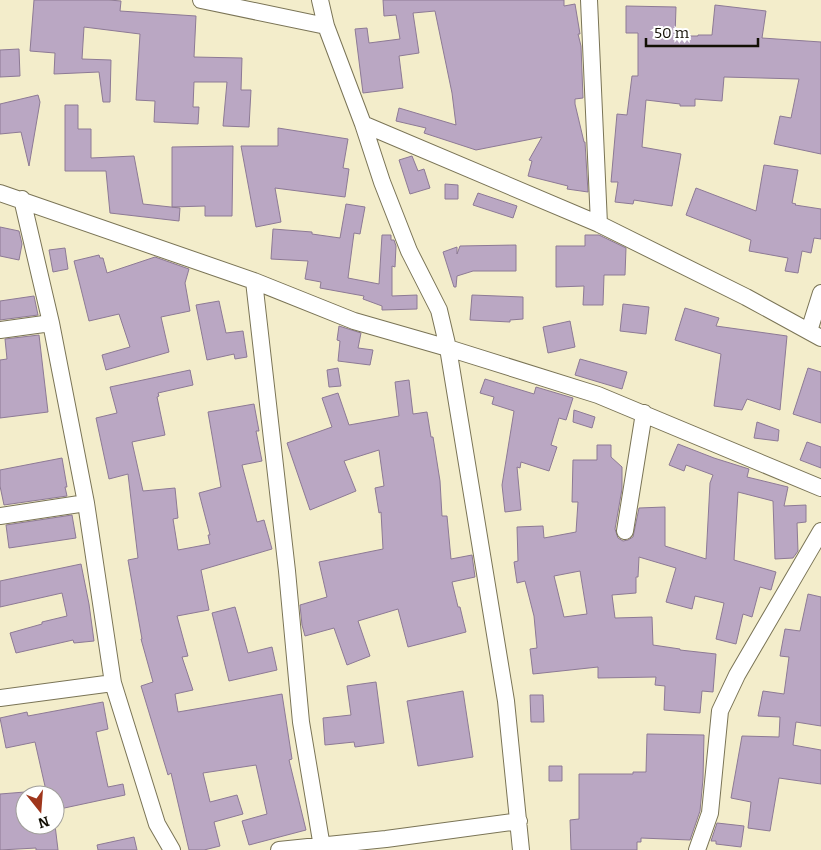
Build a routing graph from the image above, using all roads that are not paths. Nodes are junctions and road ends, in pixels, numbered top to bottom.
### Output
1 (201, 0) edge
2 (320, 0) edge
3 (590, 0) edge
4 (326, 26) junction
5 (363, 124) junction
6 (0, 193) edge
7 (22, 199) junction
8 (600, 224) junction
9 (254, 281) junction
10 (821, 293) edge
11 (51, 323) junction
12 (0, 330) edge
13 (815, 334) edge
14 (448, 348) junction
15 (644, 413) junction
16 (821, 488) edge
17 (86, 503) junction
18 (0, 516) edge
19 (625, 531) dead end
20 (821, 531) edge
21 (113, 683) junction
22 (0, 698) edge
23 (519, 821) junction
24 (322, 847) junction
25 (172, 850) edge
26 (279, 850) edge
27 (521, 850) edge
28 (697, 850) edge

1 - 4 street
2 - 4 street
3 - 8 street
4 - 5 street
5 - 8 street
5 - 14 street
6 - 7 street
7 - 9 street
7 - 11 street
8 - 13 street
9 - 14 street
9 - 24 street
10 - 13 street
11 - 12 street
11 - 17 street
14 - 15 street
14 - 23 street
15 - 16 street
15 - 19 street
17 - 18 street
17 - 21 street
20 - 28 street
21 - 22 street
21 - 25 street
23 - 24 street
23 - 27 street
24 - 26 street

